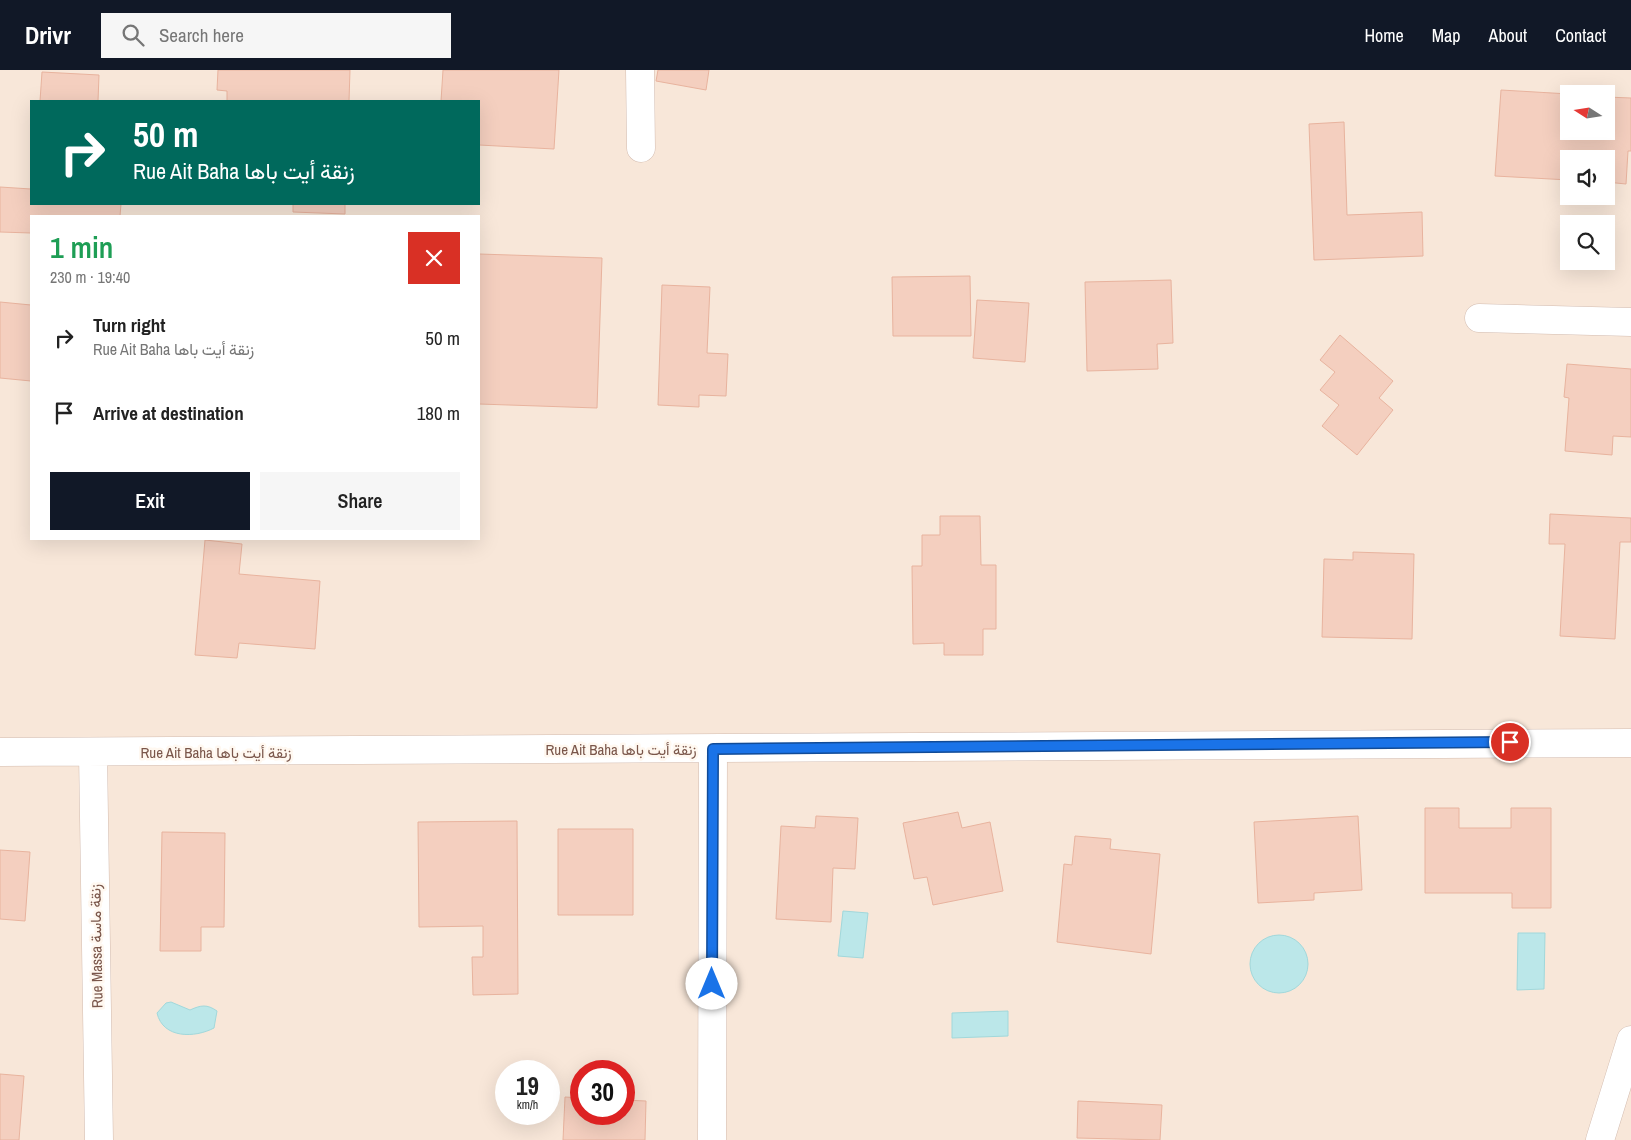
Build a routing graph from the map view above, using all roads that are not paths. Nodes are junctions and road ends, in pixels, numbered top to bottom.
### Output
1 (640, 70) edge
2 (641, 148) dead end
3 (1479, 318) dead end
4 (1631, 322) edge
5 (1631, 743) edge
6 (713, 749) junction
7 (0, 752) edge
8 (94, 753) junction
9 (1631, 1040) edge
10 (99, 1140) edge
11 (712, 1140) edge
12 (1600, 1140) edge

1 - 2 street
3 - 4 street
5 - 6 street, Rue Ait Baha زنقة أيت باها
6 - 8 street, Rue Ait Baha زنقة أيت باها
6 - 11 street
7 - 8 street, Rue Ait Baha زنقة أيت باها
8 - 10 street, Rue Massa زنقة ماسة
9 - 12 street

